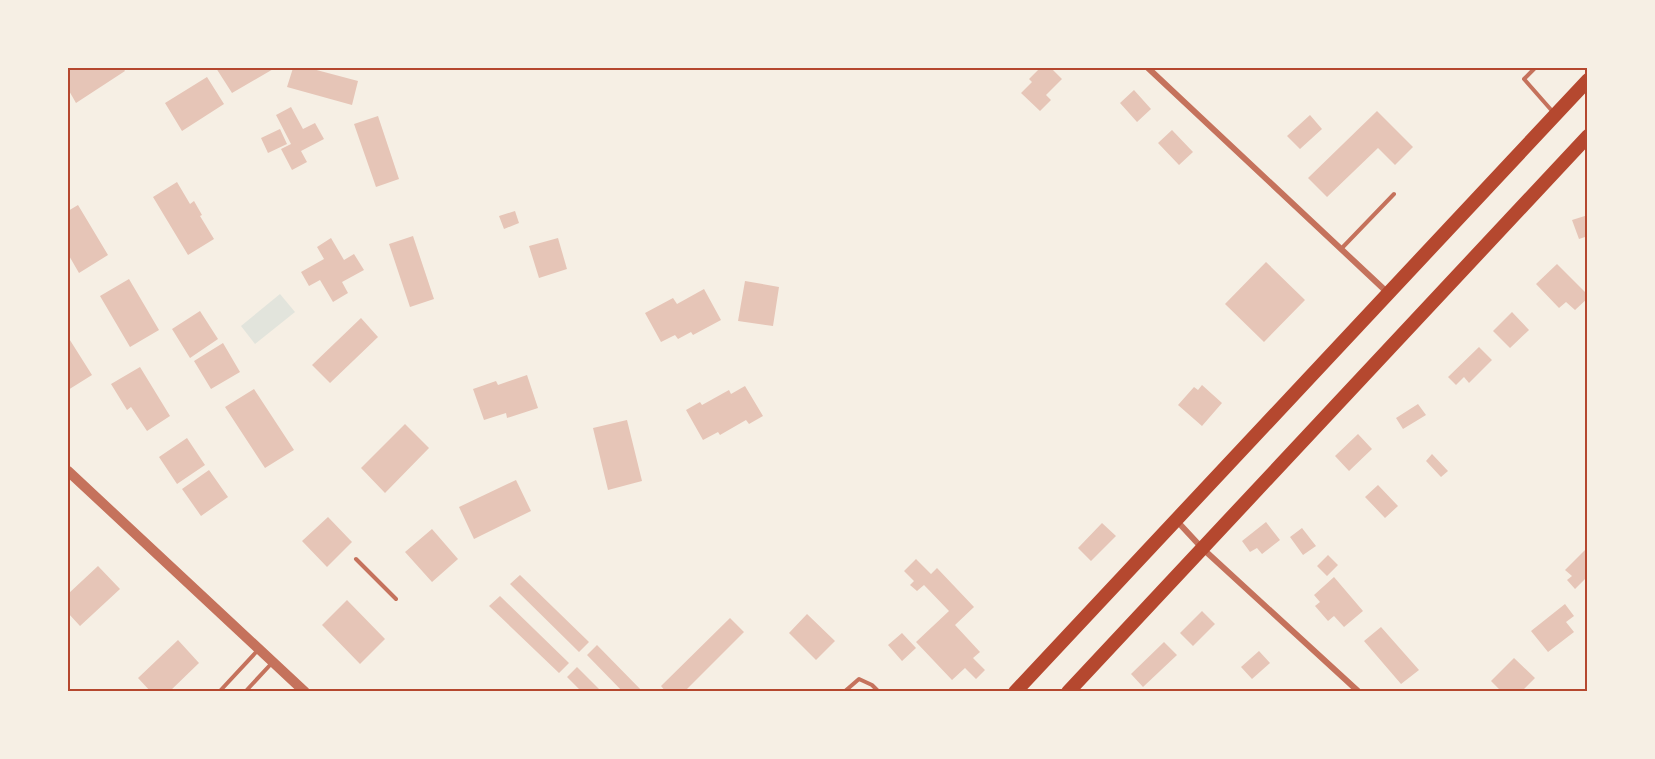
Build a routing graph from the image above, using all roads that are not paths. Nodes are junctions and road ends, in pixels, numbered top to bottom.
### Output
1 (1148, 68) edge
2 (1534, 68) edge
3 (1587, 80) edge
4 (1555, 114) junction
5 (1587, 136) edge
6 (1394, 194) dead end
7 (1341, 249) junction
8 (1388, 293) junction
9 (68, 471) edge
10 (1176, 520) junction
11 (1202, 548) junction
12 (356, 559) dead end
13 (396, 598) dead end
14 (259, 649) junction
15 (273, 662) junction
16 (219, 692) edge
17 (245, 692) edge
18 (305, 692) edge
19 (844, 692) edge
20 (879, 692) edge
21 (1016, 692) edge
22 (1068, 692) edge
23 (1359, 692) edge

1 - 7 street
2 - 4 lane
3 - 4 highway
4 - 8 highway
5 - 11 highway
6 - 7 lane
7 - 8 street
8 - 10 highway
9 - 14 street
10 - 11 street
10 - 21 highway
11 - 22 highway
11 - 23 street
12 - 13 lane
14 - 15 street
14 - 16 lane
15 - 17 lane
15 - 18 street
19 - 20 lane

